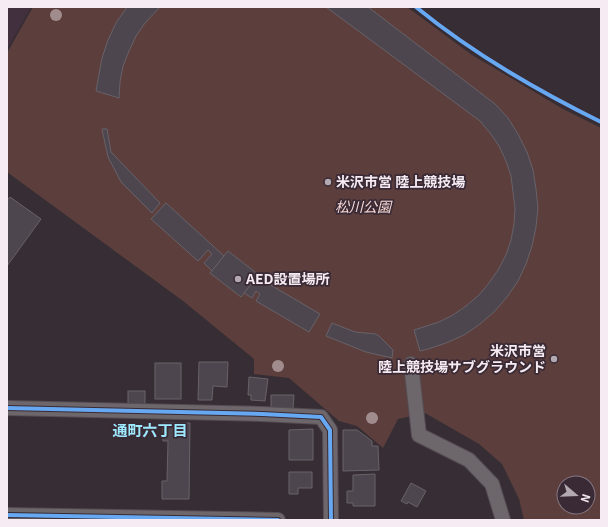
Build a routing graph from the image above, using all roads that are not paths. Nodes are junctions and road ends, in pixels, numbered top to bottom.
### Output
1 (411, 364) dead end
2 (7, 408) edge
3 (7, 515) edge
4 (154, 519) edge
5 (278, 520) edge
6 (331, 520) edge
7 (503, 520) edge

1 - 7 street
2 - 6 street
3 - 4 street
4 - 5 street

